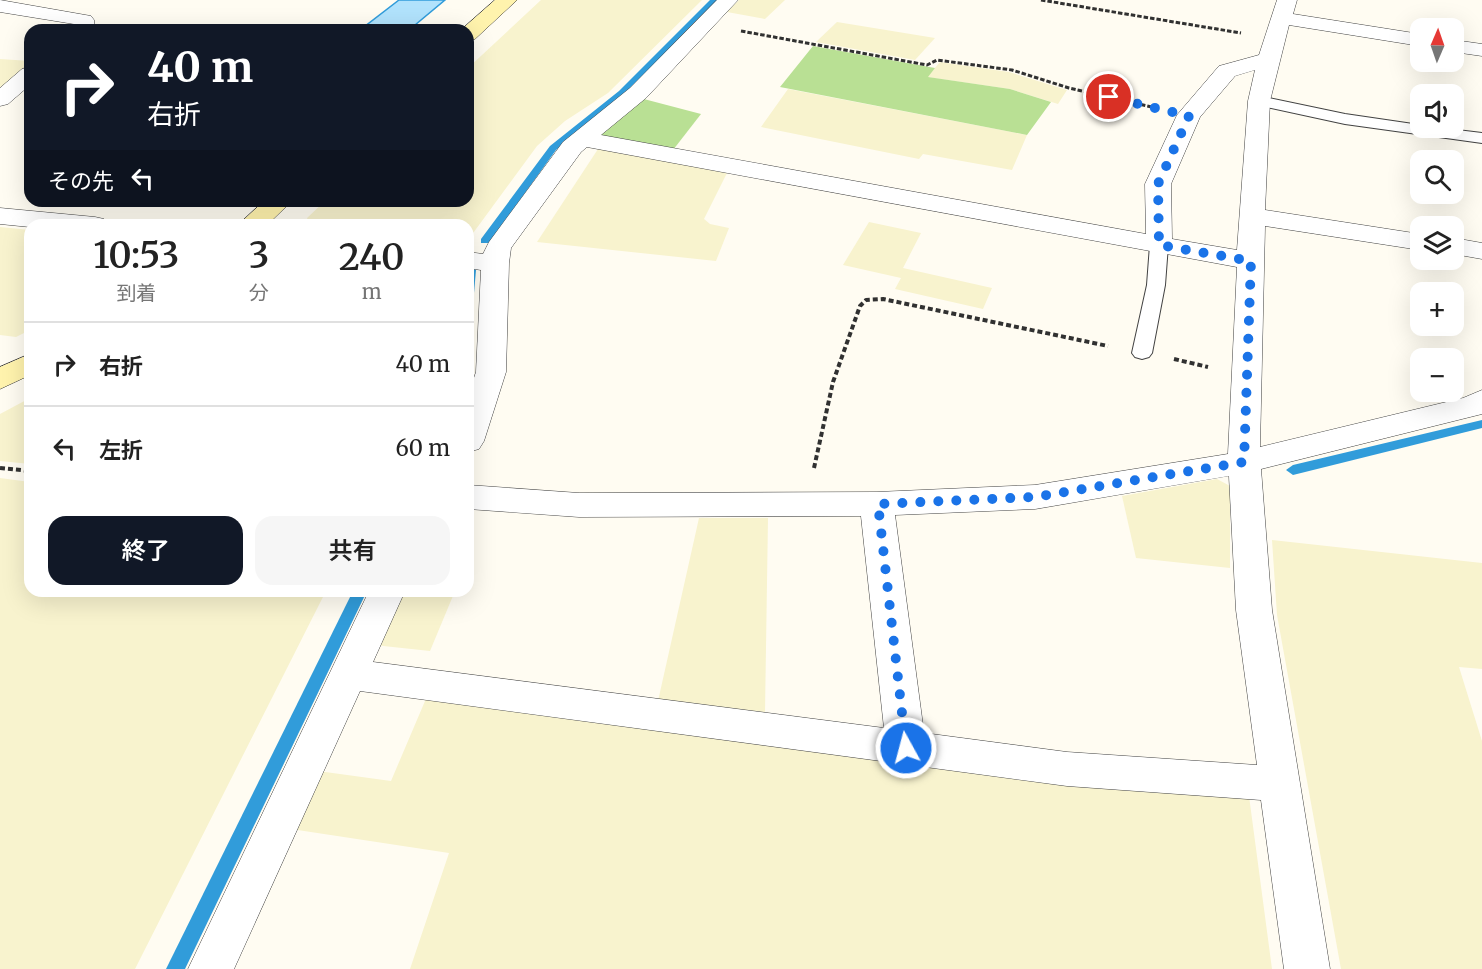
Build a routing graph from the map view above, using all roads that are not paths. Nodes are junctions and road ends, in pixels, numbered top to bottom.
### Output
1 (507, 0) edge
2 (728, 0) edge
3 (0, 6) edge
4 (84, 24) edge
5 (1278, 29) edge
6 (474, 30) edge
7 (1410, 39) edge
8 (1464, 47) edge
9 (1482, 50) edge
10 (24, 79) edge
11 (0, 99) edge
12 (1258, 101) junction
13 (1482, 138) edge
14 (582, 139) junction
15 (272, 207) edge
16 (0, 216) edge
17 (1252, 216) junction
18 (32, 219) edge
19 (257, 219) edge
20 (1410, 240) edge
21 (1159, 245) junction
22 (1464, 248) edge
23 (1482, 251) edge
24 (482, 261) edge
25 (1251, 261) junction
26 (1142, 352) road end
27 (24, 366) edge
28 (0, 380) edge
29 (1482, 400) edge
30 (474, 423) edge
31 (1244, 462) junction
32 (474, 497) edge
33 (878, 504) junction
34 (384, 597) edge
35 (347, 674) junction
36 (906, 748) junction
37 (1280, 784) junction
38 (211, 969) edge
39 (1307, 969) edge

1 - 6 street
2 - 14 street
3 - 4 street
5 - 7 street
5 - 12 street
5 - 21 street
8 - 9 street
10 - 11 street
12 - 13 lane
12 - 17 street
14 - 21 street
14 - 24 street
15 - 19 street
16 - 18 street
17 - 20 street
17 - 25 street
21 - 25 street
21 - 26 lane
22 - 23 street
24 - 30 street
25 - 31 street
27 - 28 street
29 - 31 street
31 - 33 street
31 - 37 street
32 - 33 street
33 - 36 street
34 - 35 street
35 - 36 street
35 - 38 street
36 - 37 street
37 - 39 street

